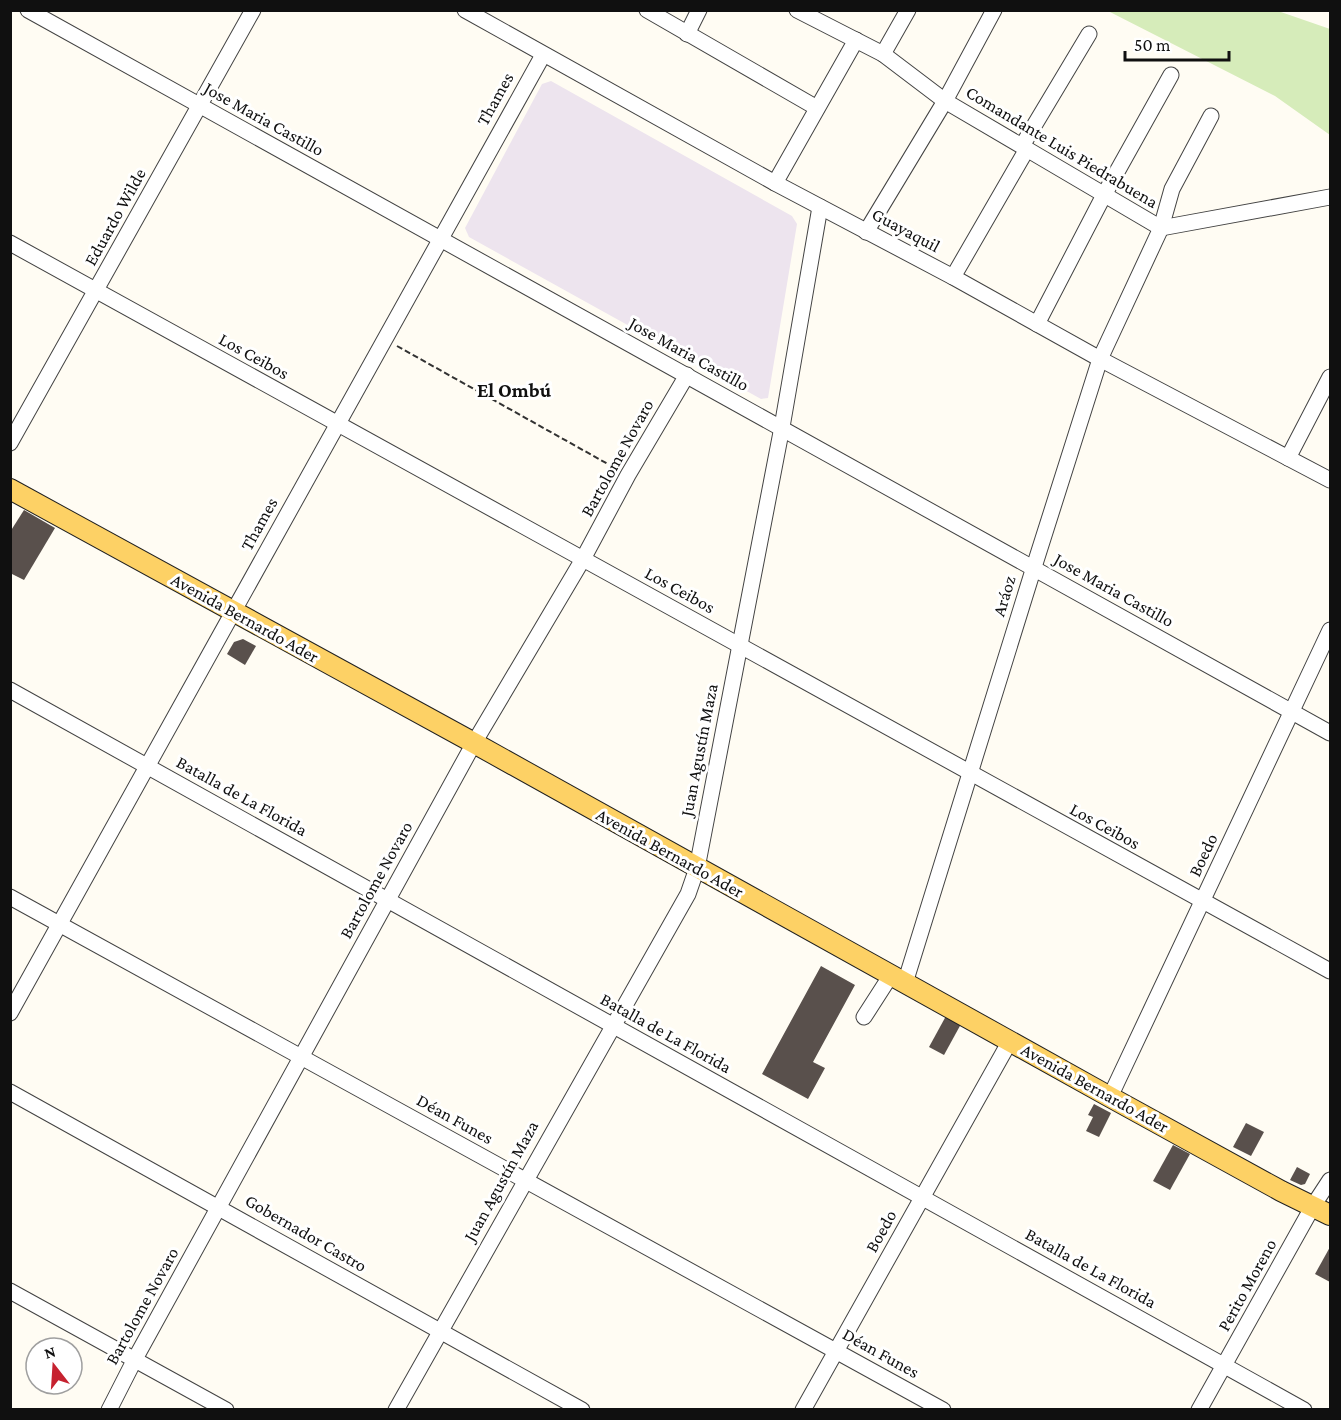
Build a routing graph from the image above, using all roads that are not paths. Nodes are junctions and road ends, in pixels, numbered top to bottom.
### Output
1 (28, 10) edge
2 (253, 10) edge
3 (465, 10) edge
4 (646, 10) edge
5 (699, 10) edge
6 (908, 10) edge
7 (994, 10) edge
8 (801, 11) edge
9 (687, 34) junction
10 (1089, 34) dead end
11 (856, 40) junction
12 (883, 54) junction
13 (543, 55) junction
14 (1171, 75) dead end
15 (945, 101) junction
16 (199, 105) junction
17 (817, 108) junction
18 (1211, 116) dead end
19 (1024, 148) junction
20 (775, 183) junction
21 (1104, 195) junction
22 (1330, 197) edge
23 (820, 207) junction
24 (1161, 228) junction
25 (866, 232) junction
26 (440, 238) junction
27 (10, 243) edge
28 (953, 277) junction
29 (96, 290) junction
30 (1036, 324) junction
31 (1100, 359) junction
32 (687, 375) junction
33 (1330, 377) edge
34 (337, 423) junction
35 (782, 427) junction
36 (10, 443) edge
37 (1287, 458) junction
38 (1330, 480) edge
39 (10, 489) edge
40 (583, 559) junction
41 (1034, 567) junction
42 (233, 612) junction
43 (1330, 630) edge
44 (739, 645) junction
45 (10, 690) edge
46 (1292, 712) junction
47 (1330, 733) edge
48 (474, 743) junction
49 (147, 766) junction
50 (970, 773) junction
51 (697, 868) junction
52 (10, 897) edge
53 (388, 898) junction
54 (1202, 902) junction
55 (60, 924) junction
56 (1330, 971) edge
57 (898, 979) junction
58 (10, 1013) edge
59 (864, 1017) dead end
60 (612, 1025) junction
61 (1010, 1041) junction
62 (301, 1057) junction
63 (10, 1092) edge
64 (1110, 1097) junction
65 (524, 1179) junction
66 (1330, 1180) edge
67 (922, 1197) junction
68 (219, 1206) junction
69 (1313, 1206) junction
70 (1330, 1215) edge
71 (10, 1291) edge
72 (440, 1332) junction
73 (836, 1351) junction
74 (135, 1359) junction
75 (1224, 1364) junction
76 (109, 1410) edge
77 (226, 1410) edge
78 (396, 1410) edge
79 (582, 1410) edge
80 (803, 1410) edge
81 (943, 1410) edge
82 (1199, 1410) edge
83 (1304, 1410) edge

1 - 16 street, Jose Maria Castillo
2 - 16 street, Eduardo Wilde
3 - 13 street, Guayaquil
4 - 9 street
5 - 9 street
6 - 12 street
7 - 15 street
8 - 11 street, Comandante Luis Piedrabuena
9 - 17 street
10 - 19 street
11 - 12 street, Comandante Luis Piedrabuena
11 - 17 street
12 - 15 street, Comandante Luis Piedrabuena
13 - 20 street, Guayaquil
13 - 26 street, Thames
14 - 21 street
15 - 19 street, Comandante Luis Piedrabuena
15 - 25 street
16 - 26 street, Jose Maria Castillo
16 - 29 street, Eduardo Wilde
17 - 20 street
18 - 24 street, Aráoz
19 - 21 street, Comandante Luis Piedrabuena
19 - 28 street
20 - 23 street, Guayaquil
21 - 24 street, Comandante Luis Piedrabuena
21 - 30 street
22 - 24 street, Comandante Luis Piedrabuena
23 - 25 street, Guayaquil
23 - 35 street, Juan Agustín Maza
24 - 31 street, Aráoz
25 - 28 street, Guayaquil
26 - 32 street, Jose Maria Castillo
26 - 34 street, Thames
27 - 29 street, Los Ceibos
28 - 30 street, Guayaquil
29 - 34 street, Los Ceibos
29 - 36 street, Eduardo Wilde
30 - 31 street, Guayaquil
31 - 37 street, Guayaquil
31 - 41 street, Aráoz
32 - 35 street, Jose Maria Castillo
32 - 40 street, Bartolome Novaro
33 - 37 street
34 - 40 street, Los Ceibos
34 - 42 street, Thames
35 - 41 street, Jose Maria Castillo
35 - 44 street, Juan Agustín Maza
37 - 38 street, Guayaquil
39 - 42 main road, Avenida Bernardo Ader
40 - 44 street, Los Ceibos
40 - 48 street, Bartolome Novaro
41 - 46 street, Jose Maria Castillo
41 - 50 street, Aráoz
42 - 48 main road, Avenida Bernardo Ader
42 - 49 street, Thames
43 - 46 street, Boedo
44 - 50 street, Los Ceibos
44 - 51 street, Juan Agustín Maza
45 - 49 street, Batalla de La Florida
46 - 47 street, Jose Maria Castillo
46 - 54 street, Boedo
48 - 51 main road, Avenida Bernardo Ader
48 - 53 street, Bartolome Novaro
49 - 53 street, Batalla de La Florida
49 - 55 street, Thames
50 - 54 street, Los Ceibos
50 - 57 street, Aráoz
51 - 57 main road, Avenida Bernardo Ader
51 - 60 street, Juan Agustín Maza
52 - 55 street, Déan Funes
53 - 60 street, Batalla de La Florida
53 - 62 street, Bartolome Novaro
54 - 56 street, Los Ceibos
54 - 64 street, Boedo
55 - 58 street, Thames
55 - 62 street, Déan Funes
57 - 59 street, Aráoz
57 - 61 main road, Avenida Bernardo Ader
60 - 65 street, Juan Agustín Maza
60 - 67 street, Batalla de La Florida
61 - 64 main road, Avenida Bernardo Ader
61 - 67 street, Boedo
62 - 65 street, Déan Funes
62 - 68 street, Bartolome Novaro
63 - 68 street, Gobernador Castro
64 - 69 main road, Avenida Bernardo Ader
65 - 72 street, Juan Agustín Maza
65 - 73 street, Déan Funes
66 - 69 street, Perito Moreno
67 - 73 street, Boedo
67 - 75 street, Batalla de La Florida
68 - 72 street, Gobernador Castro
68 - 74 street, Bartolome Novaro
69 - 70 main road, Avenida Bernardo Ader
69 - 75 street, Perito Moreno
71 - 74 street
72 - 78 street, Juan Agustín Maza
72 - 79 street, Gobernador Castro
73 - 80 street, Boedo
73 - 81 street, Déan Funes
74 - 76 street, Bartolome Novaro
74 - 77 street
75 - 82 street, Perito Moreno
75 - 83 street, Batalla de La Florida

